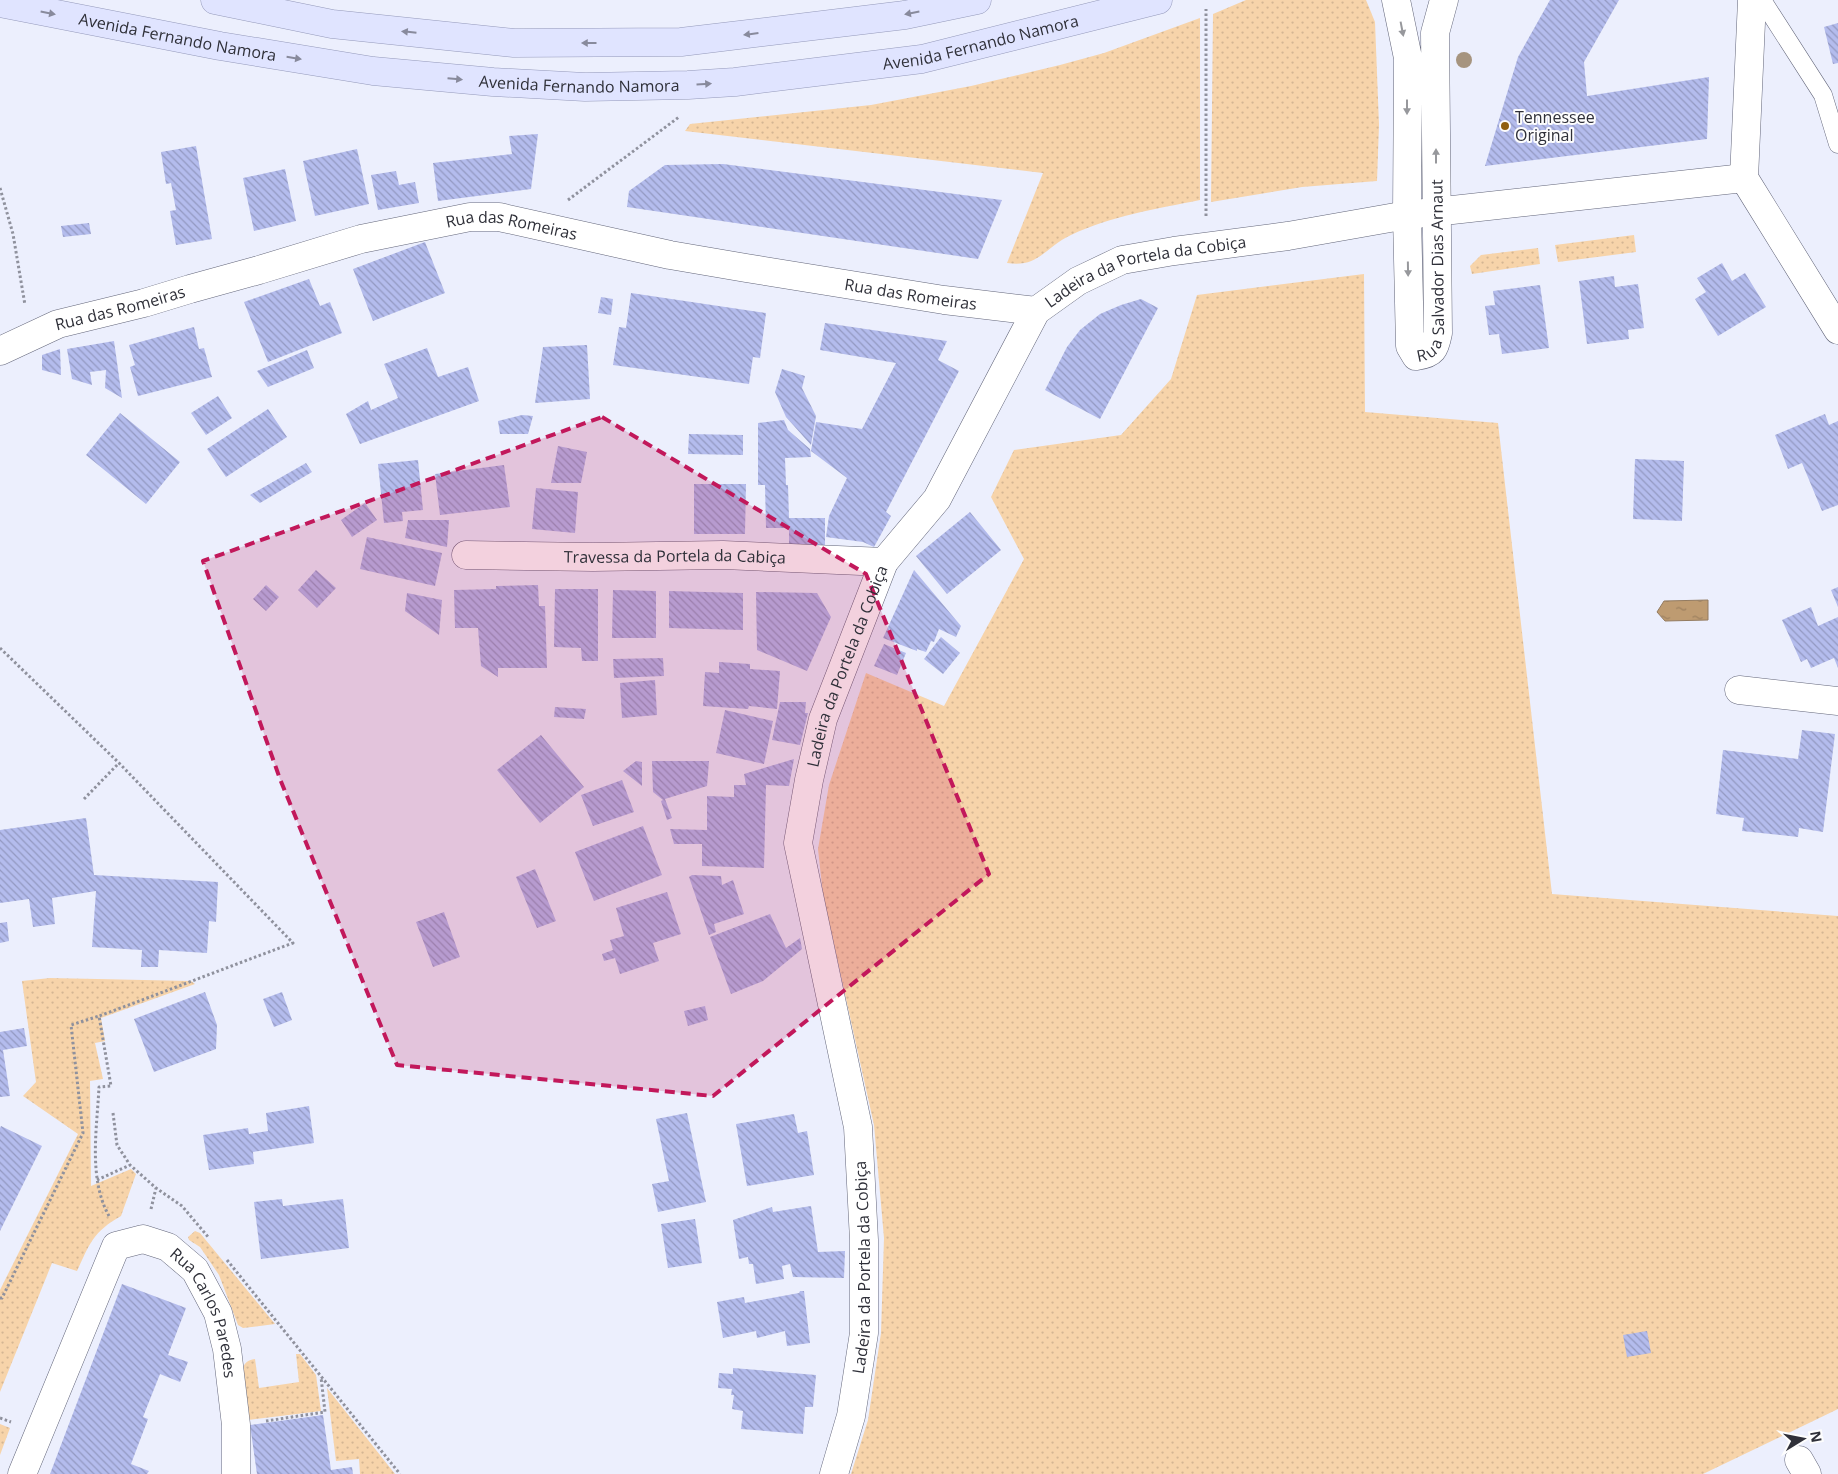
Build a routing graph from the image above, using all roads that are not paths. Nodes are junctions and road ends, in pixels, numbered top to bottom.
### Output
1 (215, 0) edge
2 (977, 0) edge
3 (1158, 0) edge
4 (1396, 0) edge
5 (1444, 0) edge
6 (1752, 0) edge
7 (1762, 0) edge
8 (0, 3) edge
9 (1838, 144) edge
10 (1744, 178) junction
11 (1436, 211) junction
12 (1407, 215) junction
13 (1036, 311) junction
14 (1838, 330) edge
15 (0, 351) edge
16 (466, 555) dead end
17 (884, 562) junction
18 (1739, 690) dead end
19 (1838, 701) edge
20 (22, 1474) edge
21 (236, 1474) edge
22 (834, 1474) edge

2 -> 1 main road
8 -> 3 main road, Avenida Fernando Namora
4 -> 12 street, Rua Salvador Dias Arnaut
11 -> 5 street, Rua Salvador Dias Arnaut
6 - 10 street
7 - 9 lane
10 - 11 street, Ladeira da Portela da Cobiça
10 - 14 street
11 - 12 street, Ladeira da Portela da Cobiça
12 -> 11 street, Rua Salvador Dias Arnaut
12 - 13 street, Ladeira da Portela da Cobiça
13 - 15 street, Rua das Romeiras
13 - 17 street, Ladeira da Portela da Cobiça
16 - 17 street, Travessa da Portela da Cabiça
17 - 22 street, Ladeira da Portela da Cobiça
18 - 19 street
20 - 21 street, Rua Carlos Paredes

